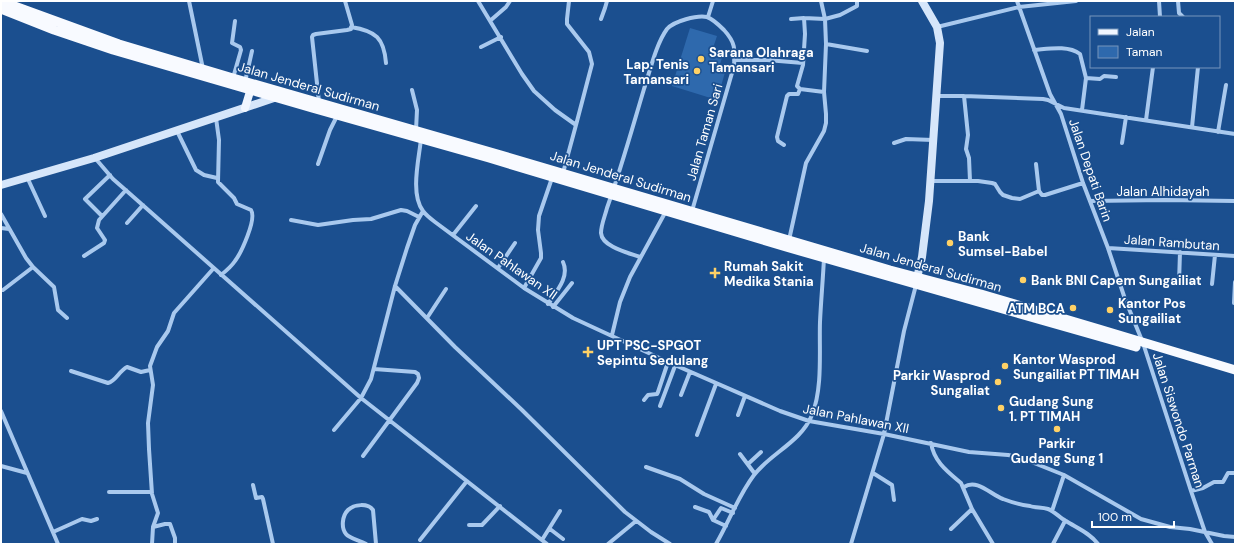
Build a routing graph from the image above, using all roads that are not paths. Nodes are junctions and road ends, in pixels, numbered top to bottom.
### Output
1 (1, 1) edge
2 (188, 1) edge
3 (345, 1) edge
4 (478, 1) edge
5 (510, 1) edge
6 (569, 1) edge
7 (607, 1) edge
8 (713, 1) edge
9 (821, 1) edge
10 (857, 1) edge
11 (922, 1) edge
12 (1017, 1) edge
13 (1068, 1) edge
14 (1076, 1) edge
15 (1159, 1) edge
16 (1178, 1) edge
17 (1019, 7) junction
18 (1, 9) edge
19 (1160, 16) edge
20 (1181, 16) edge
21 (708, 17) junction
22 (804, 18) junction
23 (601, 19) dead end
24 (791, 19) dead end
25 (825, 19) junction
26 (490, 20) junction
27 (235, 21) dead end
28 (351, 27) junction
29 (937, 27) junction
30 (85, 36) junction
31 (500, 37) junction
32 (826, 44) junction
33 (482, 47) dead end
34 (1034, 50) junction
35 (252, 51) dead end
36 (867, 51) dead end
37 (734, 60) junction
38 (386, 63) dead end
39 (803, 63) junction
40 (1153, 68) edge
41 (1198, 68) edge
42 (203, 69) junction
43 (1116, 77) dead end
44 (233, 78) junction
45 (1086, 78) junction
46 (249, 85) junction
47 (1226, 85) dead end
48 (800, 89) junction
49 (412, 90) dead end
50 (824, 92) junction
51 (936, 96) junction
52 (964, 96) junction
53 (274, 98) junction
54 (1056, 104) junction
55 (316, 107) junction
56 (245, 108) junction
57 (1082, 110) junction
58 (337, 116) junction
59 (1126, 117) junction
60 (216, 118) junction
61 (1146, 120) junction
62 (383, 125) junction
63 (576, 125) junction
64 (1192, 127) junction
65 (416, 130) junction
66 (177, 131) junction
67 (1218, 132) junction
68 (1235, 134) edge
69 (422, 139) junction
70 (933, 140) junction
71 (894, 143) dead end
72 (1122, 143) dead end
73 (784, 145) dead end
74 (94, 158) junction
75 (318, 164) dead end
76 (1036, 164) dead end
77 (563, 173) junction
78 (110, 175) junction
79 (552, 177) junction
80 (27, 178) junction
81 (217, 178) junction
82 (970, 181) junction
83 (930, 182) junction
84 (1083, 183) junction
85 (1, 185) edge
86 (126, 190) junction
87 (1039, 191) junction
88 (613, 192) junction
89 (1090, 201) junction
90 (1235, 201) edge
91 (143, 205) junction
92 (476, 206) dead end
93 (423, 211) junction
94 (666, 211) junction
95 (692, 211) junction
96 (1, 214) edge
97 (45, 216) dead end
98 (102, 216) junction
99 (419, 217) junction
100 (292, 220) dead end
101 (127, 223) dead end
102 (1, 228) edge
103 (9, 229) junction
104 (453, 235) junction
105 (789, 240) junction
106 (515, 243) dead end
107 (1108, 248) junction
108 (1180, 252) junction
109 (1215, 254) junction
110 (84, 256) dead end
111 (1235, 256) edge
112 (640, 257) junction
113 (824, 258) junction
114 (563, 262) dead end
115 (33, 267) junction
116 (498, 268) junction
117 (213, 269) junction
118 (221, 275) junction
119 (917, 280) junction
120 (1235, 282) edge
121 (572, 283) dead end
122 (1179, 283) dead end
123 (1212, 284) dead end
124 (395, 286) junction
125 (524, 288) junction
126 (446, 289) dead end
127 (3, 290) dead end
128 (1234, 303) dead end
129 (548, 304) junction
130 (553, 307) junction
131 (67, 318) dead end
132 (427, 318) junction
133 (612, 335) junction
134 (1145, 347) junction
135 (668, 362) junction
136 (675, 366) junction
137 (374, 369) junction
138 (150, 370) junction
139 (1235, 370) edge
140 (71, 371) dead end
141 (690, 372) junction
142 (1235, 375) edge
143 (716, 384) junction
144 (681, 396) dead end
145 (745, 396) junction
146 (361, 398) junction
147 (644, 400) dead end
148 (660, 406) dead end
149 (1, 412) edge
150 (738, 415) dead end
151 (389, 420) junction
152 (809, 421) junction
153 (334, 430) dead end
154 (884, 434) junction
155 (697, 435) dead end
156 (930, 443) junction
157 (761, 452) dead end
158 (740, 454) dead end
159 (363, 456) dead end
160 (748, 464) junction
161 (1, 466) edge
162 (646, 467) dead end
163 (1235, 472) edge
164 (27, 473) junction
165 (873, 473) junction
166 (755, 474) junction
167 (1064, 475) junction
168 (467, 481) junction
169 (253, 485) dead end
170 (964, 487) junction
171 (1191, 491) junction
172 (109, 492) dead end
173 (152, 492) junction
174 (894, 500) dead end
175 (500, 506) junction
176 (695, 507) dead end
177 (735, 508) junction
178 (972, 509) junction
179 (560, 511) dead end
180 (1052, 511) junction
181 (733, 513) junction
182 (97, 519) dead end
183 (713, 520) junction
184 (636, 521) junction
185 (1065, 521) junction
186 (469, 525) dead end
187 (726, 526) junction
188 (153, 527) junction
189 (550, 529) junction
190 (951, 529) dead end
191 (53, 532) junction
192 (1205, 532) junction
193 (1235, 537) edge
194 (563, 539) dead end
195 (420, 540) dead end
196 (542, 540) junction
197 (58, 544) edge
198 (152, 544) edge
199 (174, 544) edge
200 (273, 544) edge
201 (366, 544) edge
202 (376, 544) edge
203 (547, 544) edge
204 (608, 544) edge
205 (670, 544) edge
206 (716, 544) edge
207 (851, 544) edge
208 (993, 544) edge
209 (1053, 544) edge
210 (1098, 544) edge
211 (1212, 544) edge

1 - 30 highway, Jalan Jenderal Sudirman
2 - 42 street
3 - 28 street
4 - 26 street
5 - 26 street
6 - 63 street
7 - 23 street
8 - 21 street
9 - 25 street
10 - 25 street
11 - 29 main road
12 - 17 street, Jalan Depati Barin
13 - 14 street
13 - 17 street
15 - 19 street
16 - 20 street
17 - 29 street
17 - 34 street, Jalan Depati Barin
18 - 30 highway, Jalan Jenderal Sudirman
21 - 37 street, Jalan Taman Sari
21 - 88 street
22 - 24 street
22 - 25 street
22 - 39 street
25 - 32 street
26 - 31 street
27 - 44 street
28 - 38 street
28 - 55 street
29 - 51 main road
30 - 42 highway, Jalan Jenderal Sudirman
30 - 46 highway, Jalan Jenderal Sudirman
31 - 33 street
31 - 63 street
32 - 36 street
32 - 50 street
34 - 45 street
34 - 54 street, Jalan Depati Barin
35 - 46 street
37 - 39 street
37 - 95 street, Jalan Taman Sari
39 - 48 street
40 - 61 street
41 - 64 street
42 - 44 highway, Jalan Jenderal Sudirman
43 - 45 street
44 - 46 highway, Jalan Jenderal Sudirman
45 - 57 street
46 - 53 highway, Jalan Jenderal Sudirman
46 - 55 highway, Jalan Jenderal Sudirman
46 - 56 main road
47 - 67 street
48 - 50 street
48 - 73 street
49 - 65 street
50 - 105 street
51 - 52 street
51 - 70 main road
52 - 54 street
52 - 82 street
53 - 55 highway, Jalan Jenderal Sudirman
53 - 56 main road
54 - 57 street
54 - 84 street, Jalan Depati Barin
55 - 58 highway, Jalan Jenderal Sudirman
55 - 62 highway, Jalan Jenderal Sudirman
56 - 60 main road
57 - 59 street
58 - 62 highway, Jalan Jenderal Sudirman
58 - 75 street
59 - 61 street
59 - 72 street
60 - 66 main road
60 - 81 street
61 - 64 street
62 - 65 highway, Jalan Jenderal Sudirman
62 - 69 highway, Jalan Jenderal Sudirman
63 - 77 street
64 - 67 street
65 - 77 highway, Jalan Jenderal Sudirman
66 - 74 main road
66 - 81 street
67 - 68 street
69 - 79 highway, Jalan Jenderal Sudirman
69 - 93 street
70 - 71 street
70 - 83 main road
74 - 78 street
74 - 80 main road
76 - 87 street
77 - 88 highway, Jalan Jenderal Sudirman
78 - 86 street
78 - 98 street
79 - 88 highway, Jalan Jenderal Sudirman
79 - 125 street
80 - 85 main road
80 - 97 street
81 - 118 street
82 - 83 street
82 - 87 street
83 - 119 main road
84 - 87 street
84 - 89 street, Jalan Depati Barin
86 - 91 street
86 - 98 street
88 - 94 highway, Jalan Jenderal Sudirman
88 - 95 highway, Jalan Jenderal Sudirman
88 - 112 street
89 - 90 street, Jalan Alhidayah
89 - 107 street, Jalan Depati Barin
91 - 101 street
91 - 117 street
92 - 104 street
93 - 99 street
93 - 104 street, Jalan Pahlawan XII
94 - 112 street
94 - 113 highway, Jalan Jenderal Sudirman
95 - 105 highway, Jalan Jenderal Sudirman
96 - 103 street
98 - 110 street
99 - 100 street
99 - 124 street
102 - 103 street
103 - 115 street
104 - 116 street, Jalan Pahlawan XII
105 - 119 highway, Jalan Jenderal Sudirman
106 - 116 street
107 - 108 street, Jalan Rambutan
107 - 134 street, Jalan Depati Barin
108 - 109 street, Jalan Rambutan
108 - 122 street
109 - 111 street, Jalan Rambutan
109 - 123 street
112 - 133 street
113 - 119 highway, Jalan Jenderal Sudirman
113 - 152 street
114 - 129 street
115 - 127 street
115 - 131 street
116 - 125 street, Jalan Pahlawan XII
117 - 118 street
117 - 138 street
118 - 146 street
119 - 134 highway, Jalan Jenderal Sudirman
119 - 154 street
120 - 128 street
121 - 130 street
124 - 132 street
124 - 137 street
125 - 129 street, Jalan Pahlawan XII
126 - 132 street
129 - 130 street, Jalan Pahlawan XII
130 - 133 street, Jalan Pahlawan XII
132 - 184 street
133 - 135 street, Jalan Pahlawan XII
134 - 139 highway, Jalan Jenderal Sudirman
134 - 142 highway, Jalan Jenderal Sudirman
134 - 171 street, Jalan Siswondo Parman
135 - 136 street, Jalan Pahlawan XII
135 - 147 street
136 - 141 street, Jalan Pahlawan XII
136 - 148 street
137 - 146 street
137 - 151 street
138 - 140 street
138 - 173 street
141 - 143 street, Jalan Pahlawan XII
141 - 144 street
143 - 145 street, Jalan Pahlawan XII
143 - 155 street
145 - 150 street
145 - 152 street, Jalan Pahlawan XII
146 - 151 street
146 - 153 street
149 - 164 street
151 - 159 street
151 - 168 street
152 - 154 street, Jalan Pahlawan XII
152 - 166 street
154 - 156 street, Jalan Pahlawan XII
154 - 165 street
156 - 167 street, Jalan Pahlawan XII
156 - 170 street
157 - 160 street
158 - 160 street
160 - 166 street
161 - 164 street
162 - 177 street
163 - 171 street
164 - 191 street
165 - 174 street
165 - 207 street
166 - 177 street
167 - 180 street
167 - 192 street, Jalan Pahlawan XII
168 - 175 street
168 - 195 street
169 - 200 street
170 - 178 street
170 - 180 street
171 - 192 street, Jalan Siswondo Parman
172 - 173 street
173 - 188 street
175 - 186 street
175 - 196 street
176 - 183 street
177 - 181 street
178 - 190 street
178 - 208 street
179 - 189 street
180 - 185 street
181 - 183 street
181 - 187 street
182 - 191 street
183 - 187 street
184 - 204 street
184 - 205 street
185 - 209 street
185 - 210 street
187 - 206 street
188 - 198 street
188 - 199 street
189 - 194 street
189 - 196 street
191 - 197 street
192 - 193 street, Jalan Pahlawan XII
192 - 211 street, Jalan Siswondo Parman
196 - 203 street
201 - 202 street

